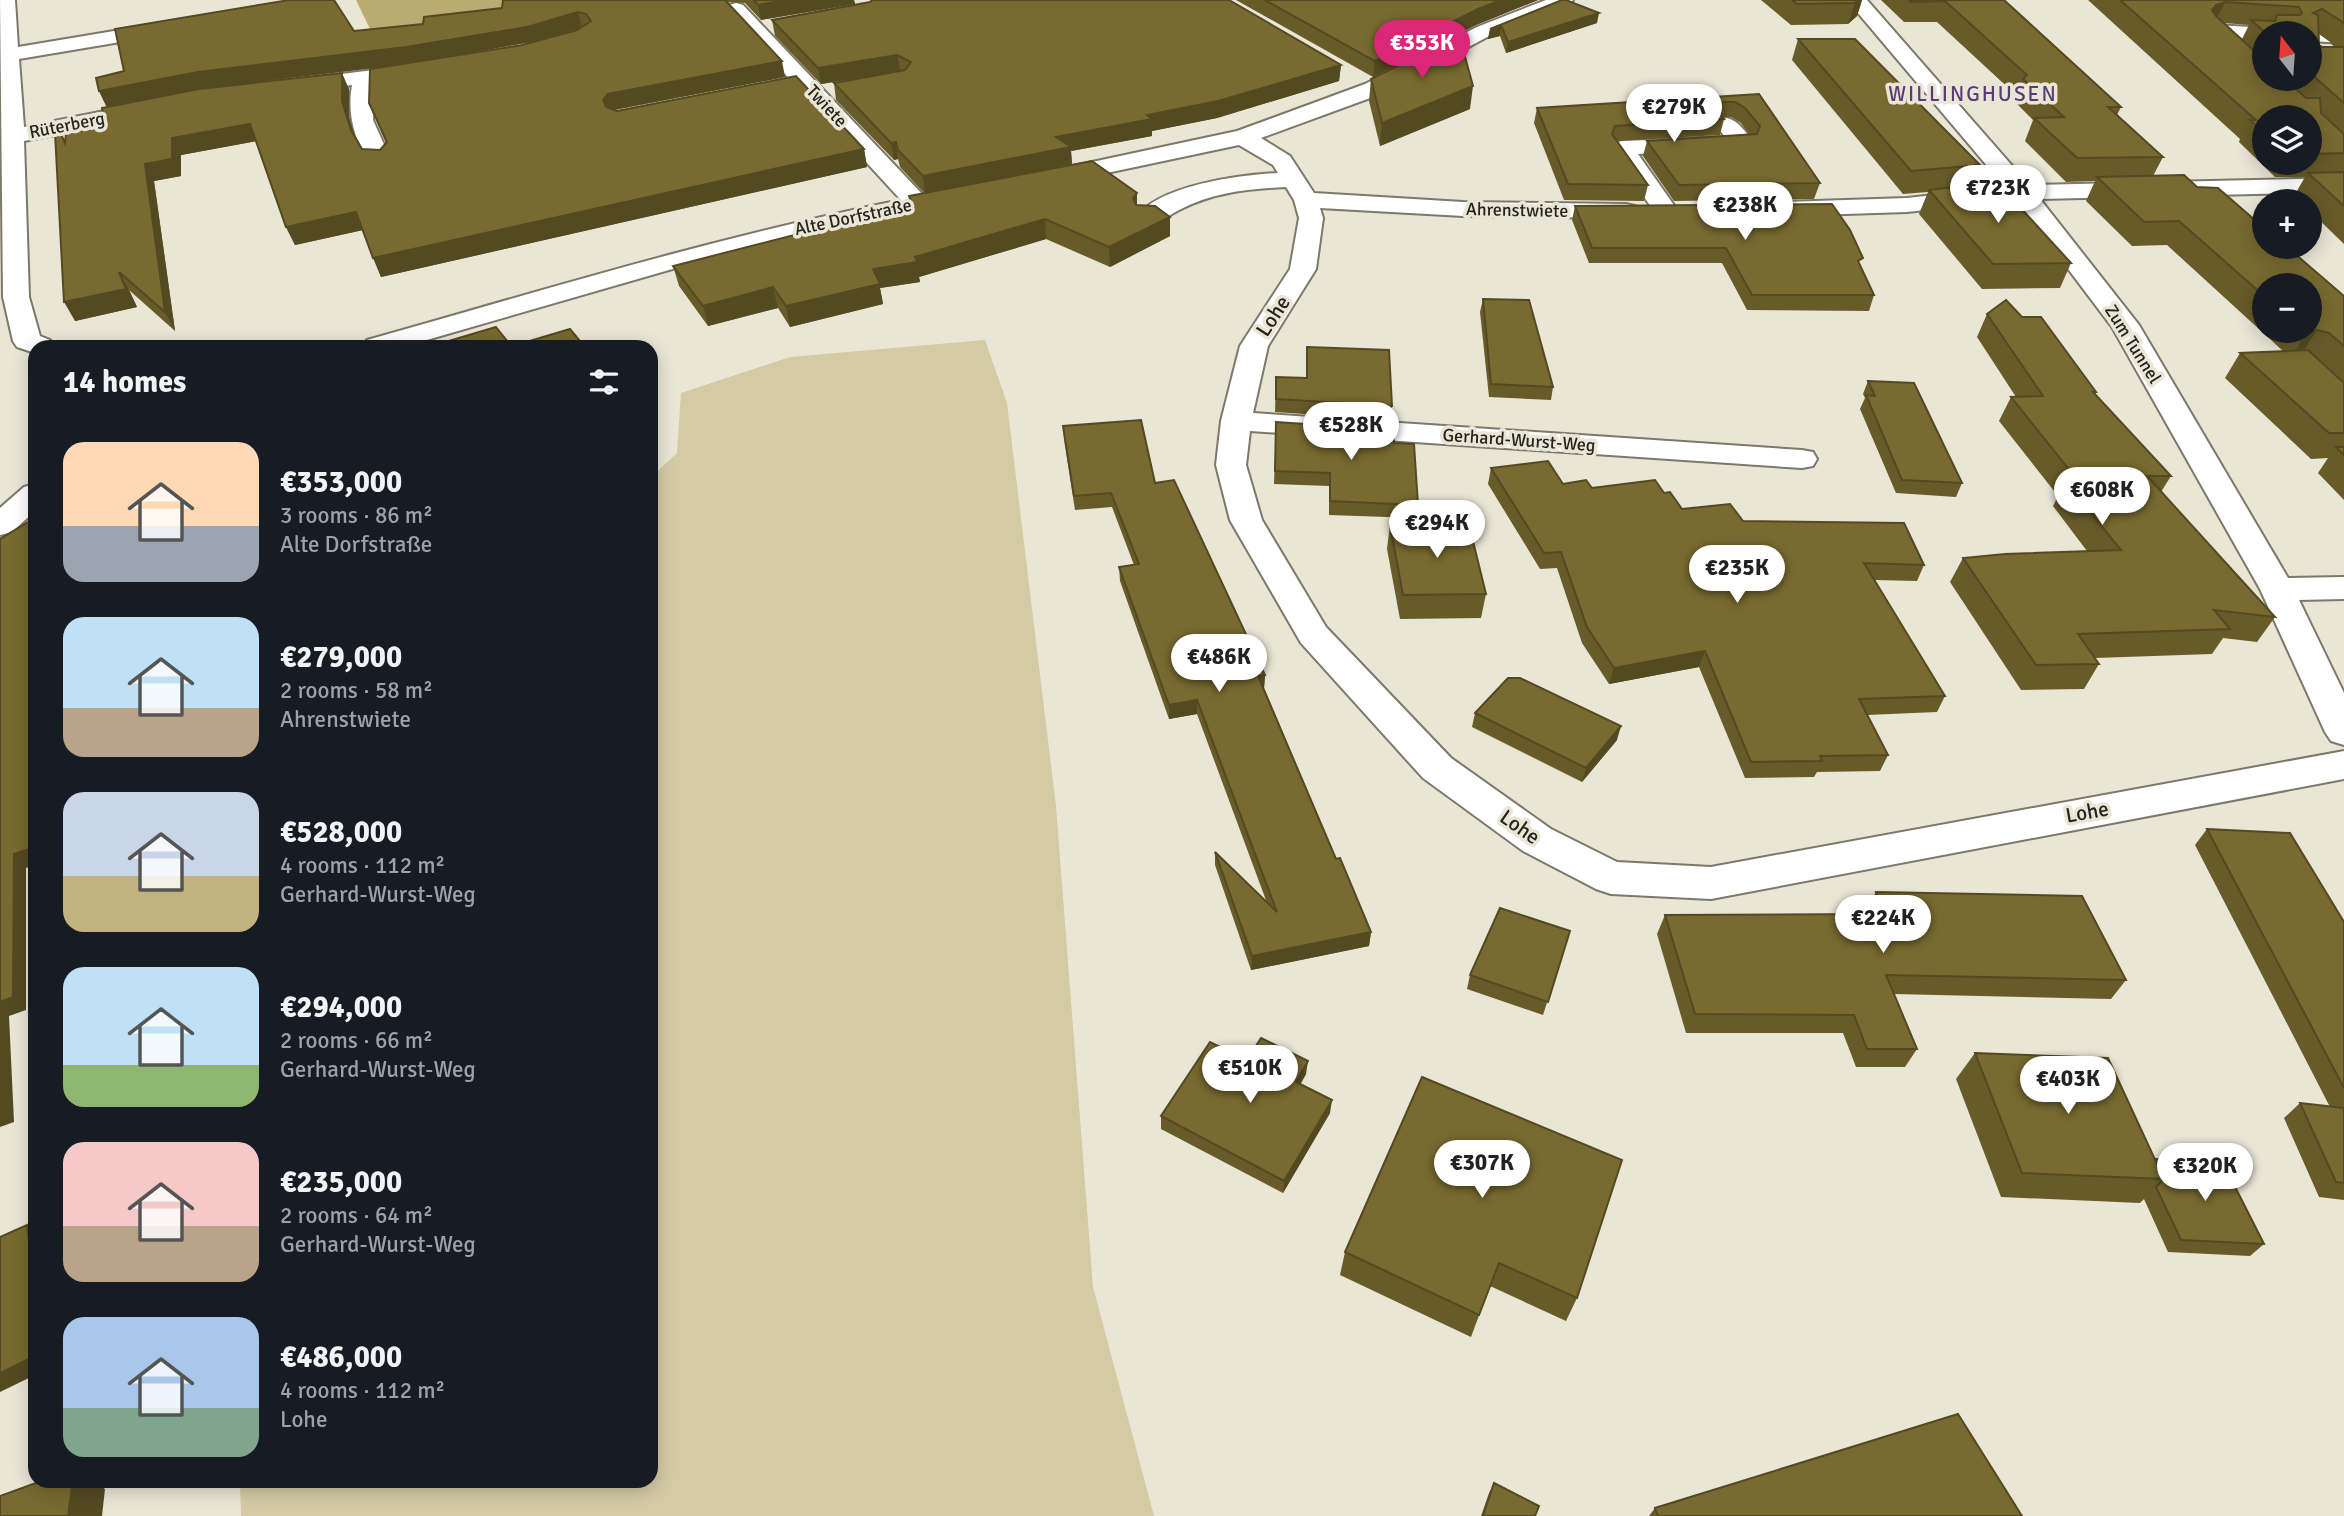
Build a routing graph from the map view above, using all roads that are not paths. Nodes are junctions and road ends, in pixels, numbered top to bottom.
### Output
1 (5, 0) edge
2 (1563, 0) edge
3 (1857, 0) edge
4 (736, 9) edge
5 (183, 26) edge
6 (781, 26) edge
7 (756, 30) junction
8 (2252, 32) edge
9 (2322, 36) edge
10 (2344, 37) edge
11 (2322, 50) edge
12 (2325, 54) edge
13 (8, 55) junction
14 (2241, 57) junction
15 (2252, 57) edge
16 (441, 66) edge
17 (1350, 75) dead end
18 (364, 78) junction
19 (779, 88) edge
20 (810, 88) junction
21 (272, 89) edge
22 (1373, 89) junction
23 (840, 90) edge
24 (180, 103) edge
25 (2296, 105) edge
26 (1727, 125) dead end
27 (13, 136) junction
28 (1243, 136) junction
29 (379, 159) edge
30 (1030, 181) edge
31 (2344, 186) edge
32 (1300, 190) junction
33 (980, 191) edge
34 (2022, 192) junction
35 (917, 203) junction
36 (1666, 211) junction
37 (1692, 211) edge
38 (1757, 211) edge
39 (1148, 218) edge
40 (398, 340) edge
41 (28, 341) edge
42 (1236, 421) junction
43 (1802, 459) dead end
44 (28, 500) edge
45 (0, 525) edge
46 (2344, 588) edge
47 (2277, 589) junction
48 (2344, 732) edge
49 (2344, 765) edge

1 - 13 street
2 - 22 street
3 - 34 street, Zum Tunnel
4 - 7 street, Twiete
5 - 13 street
6 - 7 street
7 - 20 street, Twiete
8 - 14 street
9 - 10 street
11 - 12 street
13 - 27 street
14 - 15 street
14 - 25 street
16 - 18 street
17 - 22 street
18 - 21 street
18 - 29 street
19 - 20 street
20 - 23 street
20 - 35 street, Twiete
22 - 28 street
24 - 27 street, Rüterberg
26 - 36 street
27 - 41 street
28 - 30 street
28 - 32 street
31 - 34 street
32 - 36 street, Ahrenstwiete
32 - 39 street, Ahrenstwiete
32 - 42 street, Lohe
33 - 35 street, Alte Dorfstraße
34 - 38 street
34 - 47 street, Zum Tunnel
35 - 40 street, Alte Dorfstraße
36 - 37 street, Ahrenstwiete
42 - 43 street, Gerhard-Wurst-Weg
42 - 49 street, Lohe
44 - 45 street
46 - 47 street
47 - 48 street, Zum Tunnel

